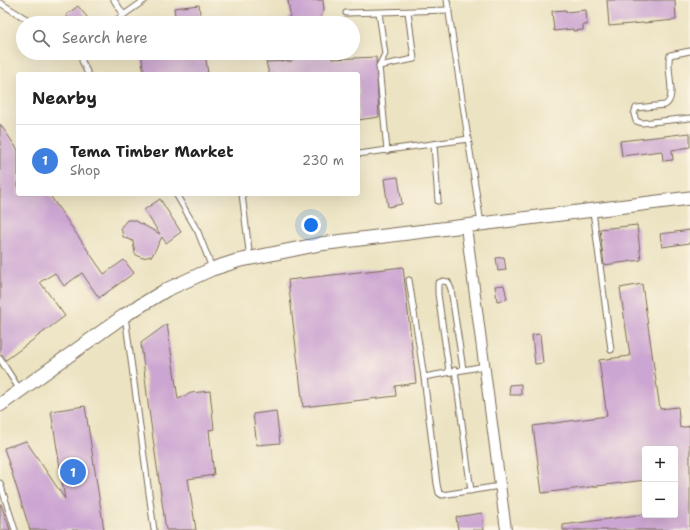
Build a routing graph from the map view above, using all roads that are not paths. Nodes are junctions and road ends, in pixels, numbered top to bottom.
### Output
1 (114, 0) edge
2 (145, 0) edge
3 (448, 0) edge
4 (0, 3) edge
5 (449, 10) junction
6 (408, 12) junction
7 (346, 13) dead end
8 (379, 13) junction
9 (124, 15) joint
10 (21, 16) edge
11 (690, 51) edge
12 (82, 60) edge
13 (379, 66) junction
14 (87, 72) edge
15 (690, 118) edge
16 (468, 139) junction
17 (434, 144) junction
18 (388, 151) junction
19 (360, 154) edge
20 (177, 196) edge
21 (242, 196) edge
22 (690, 198) edge
23 (438, 200) dead end
24 (593, 210) junction
25 (481, 225) junction
26 (466, 227) junction
27 (250, 258) junction
28 (212, 269) junction
29 (408, 280) dead end
30 (125, 315) junction
31 (611, 350) dead end
32 (0, 359) edge
33 (485, 366) junction
34 (463, 369) junction
35 (452, 371) junction
36 (424, 377) junction
37 (20, 390) junction
38 (0, 405) edge
39 (0, 483) edge
40 (500, 486) junction
41 (471, 491) junction
42 (15, 530) edge
43 (154, 530) edge
44 (506, 530) edge

1 - 9 lane
2 - 9 lane
3 - 5 lane
4 - 10 lane
5 - 6 lane
5 - 16 lane
6 - 8 lane
6 - 13 lane
7 - 8 lane
8 - 13 lane
11 - 15 lane
12 - 14 lane
13 - 18 lane
16 - 17 lane
16 - 25 lane
17 - 18 lane
17 - 23 lane
18 - 19 lane
20 - 28 lane
21 - 27 lane
22 - 24 street
24 - 25 street
24 - 31 lane
25 - 26 street
26 - 27 street
26 - 33 street
27 - 28 street
28 - 30 street
29 - 36 lane
30 - 37 street
30 - 43 lane
32 - 37 lane
33 - 34 lane
33 - 40 street
34 - 35 lane
34 - 35 lane
35 - 36 lane
35 - 41 lane
36 - 41 lane
37 - 38 street
39 - 42 lane
40 - 41 lane
40 - 44 street

